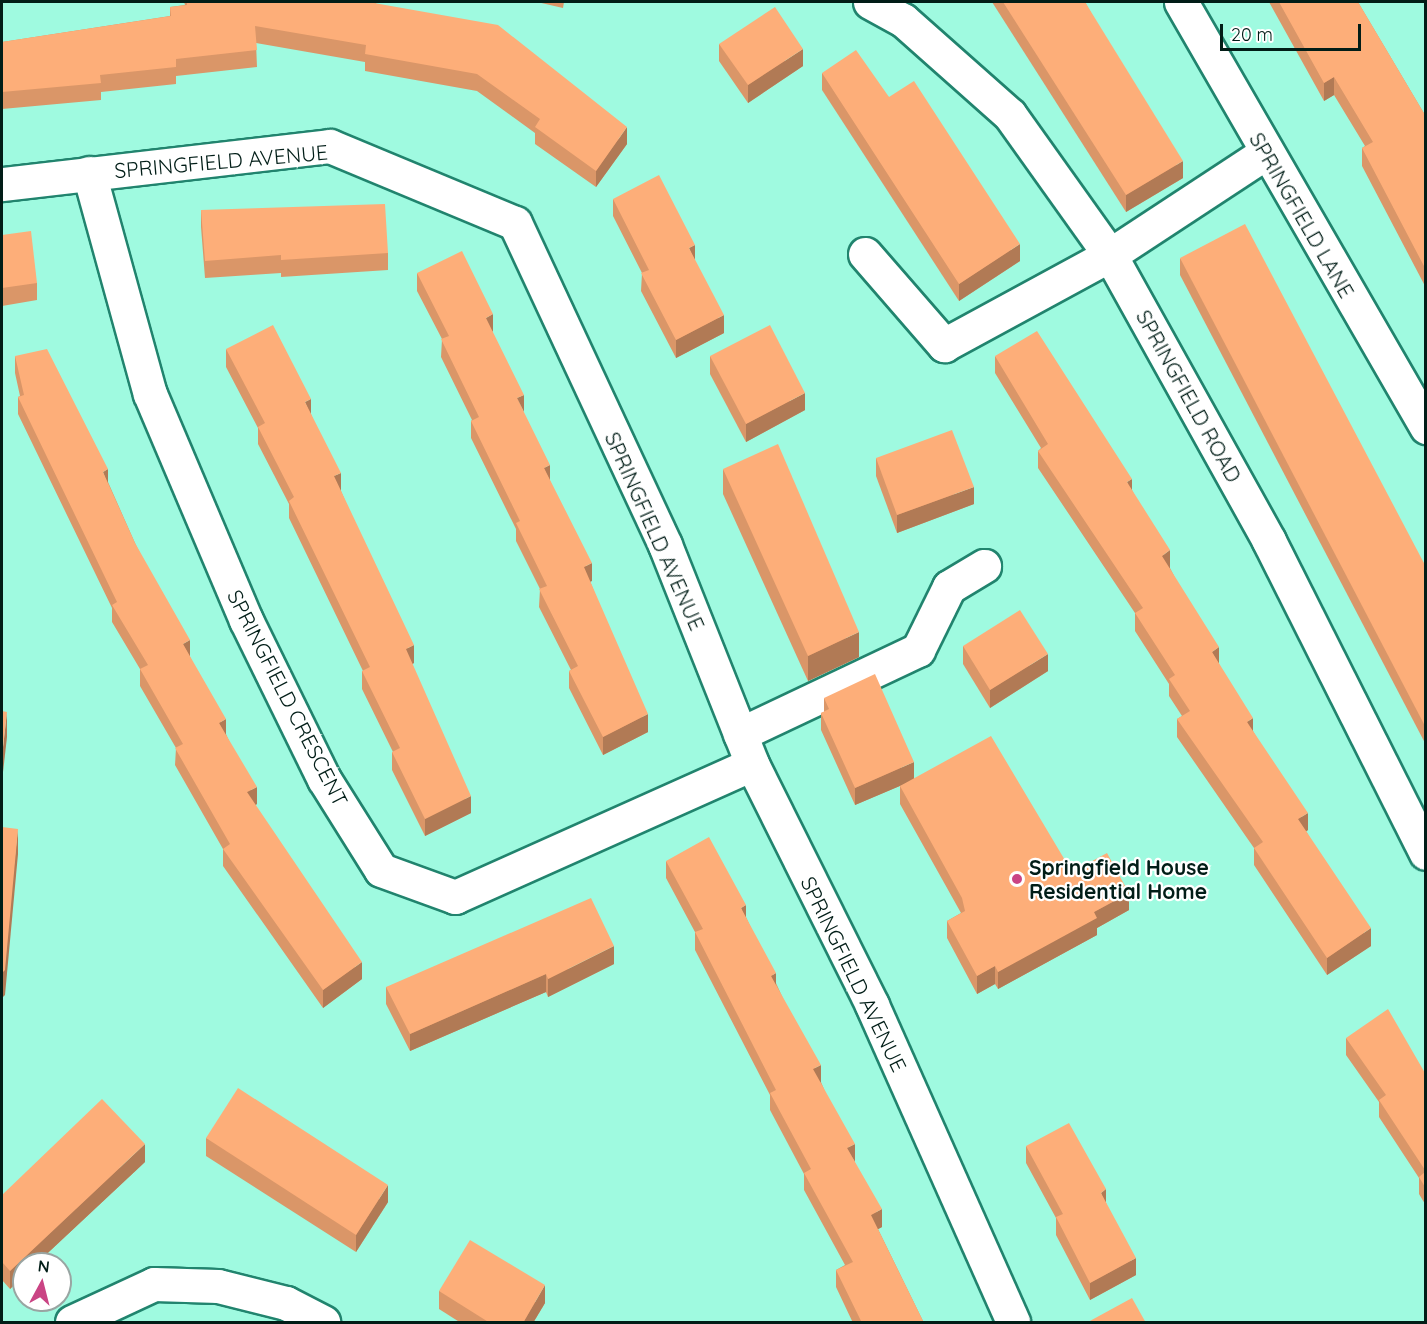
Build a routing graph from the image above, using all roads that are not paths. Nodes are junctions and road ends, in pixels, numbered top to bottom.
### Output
1 (870, 2) edge
2 (1182, 2) edge
3 (1265, 153) junction
4 (89, 173) junction
5 (2, 184) edge
6 (865, 254) dead end
7 (1110, 255) junction
8 (1425, 427) edge
9 (984, 566) dead end
10 (740, 734) junction
11 (752, 764) junction
12 (1425, 853) edge
13 (72, 1323) edge
14 (323, 1323) edge
15 (1013, 1323) edge

1 - 7 street, SPRINGFIELD ROAD
2 - 3 street, SPRINGFIELD LANE
3 - 7 street
3 - 8 street, SPRINGFIELD LANE
4 - 5 street, SPRINGFIELD AVENUE
4 - 10 street, SPRINGFIELD AVENUE
4 - 11 street, SPRINGFIELD CRESCENT
6 - 7 street
7 - 12 street, SPRINGFIELD ROAD
9 - 10 street
10 - 11 street, SPRINGFIELD AVENUE
11 - 15 street, SPRINGFIELD AVENUE
13 - 14 street

